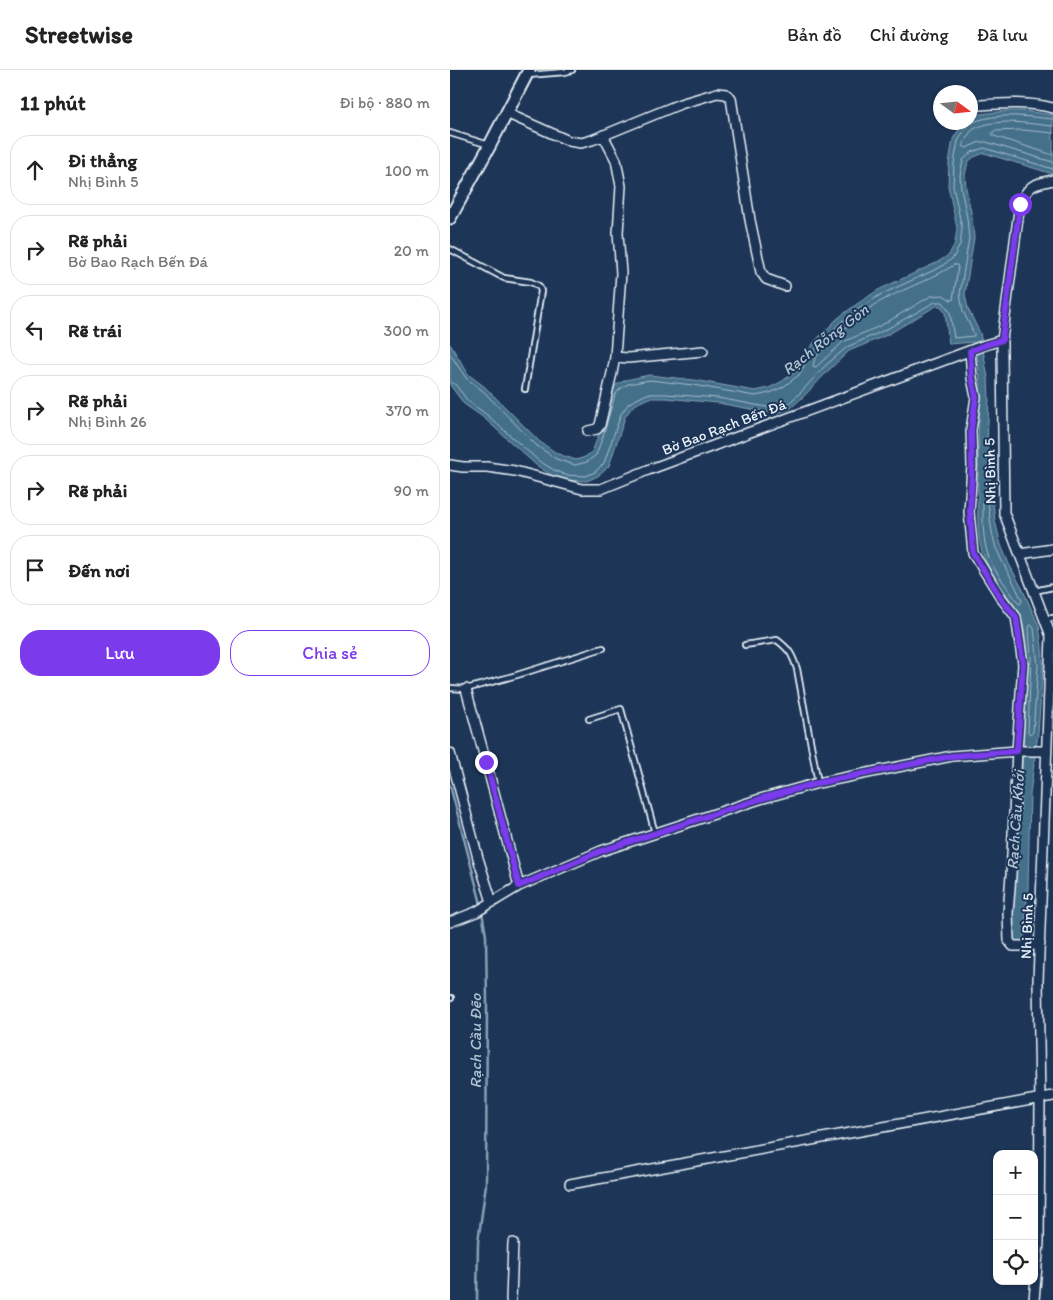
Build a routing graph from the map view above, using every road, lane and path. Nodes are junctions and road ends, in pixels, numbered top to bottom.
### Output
1 (572, 70) edge
2 (528, 72) edge
3 (981, 105) dead end
4 (1053, 108) edge
5 (506, 113) junction
6 (450, 133) edge
7 (603, 135) junction
8 (490, 145) junction
9 (1053, 180) edge
10 (450, 218) edge
11 (450, 249) edge
12 (785, 286) dead end
13 (1002, 340) junction
14 (972, 350) junction
15 (703, 351) dead end
16 (615, 357) junction
17 (525, 390) dead end
18 (588, 431) dead end
19 (450, 465) edge
20 (1053, 549) edge
21 (1020, 554) junction
22 (1053, 587) edge
23 (1034, 591) junction
24 (1049, 618) edge
25 (746, 645) dead end
26 (603, 648) dead end
27 (450, 688) edge
28 (466, 689) junction
29 (1051, 694) edge
30 (590, 719) dead end
31 (1018, 751) junction
32 (1043, 751) junction
33 (450, 753) edge
34 (818, 783) junction
35 (655, 833) junction
36 (519, 886) junction
37 (489, 904) junction
38 (450, 922) edge
39 (1040, 944) junction
40 (1053, 1096) edge
41 (1040, 1099) junction
42 (570, 1184) dead end
43 (514, 1243) dead end
44 (511, 1300) edge
45 (1034, 1300) edge

1 - 2 lane
2 - 5 street
3 - 4 street
5 - 7 street
5 - 8 street
6 - 8 lane
7 - 12 street
7 - 16 street
8 - 10 street
9 - 13 street, Nhị Bình 5
11 - 17 lane
13 - 14 street, Bờ Bao Rạch Bến Đá
13 - 21 street, Nhị Bình 5
14 - 19 street, Bờ Bao Rạch Bến Đá
14 - 31 street
15 - 16 street
16 - 18 street
20 - 21 street
21 - 23 street, Nhị Bình 5
22 - 23 lane
23 - 24 street, Nhị Bình 5
24 - 29 street, Nhị Bình 5
25 - 34 lane
26 - 28 lane
27 - 28 lane
28 - 36 street
29 - 32 street, Nhị Bình 5
30 - 35 lane
31 - 32 street
31 - 34 street
31 - 39 street
32 - 39 street, Nhị Bình 5
33 - 37 street
34 - 35 street
35 - 36 street
36 - 37 street
37 - 38 street
39 - 41 street, Nhị Bình 5
40 - 41 street
41 - 42 street
41 - 45 street, Nhị Bình 5
43 - 44 street

